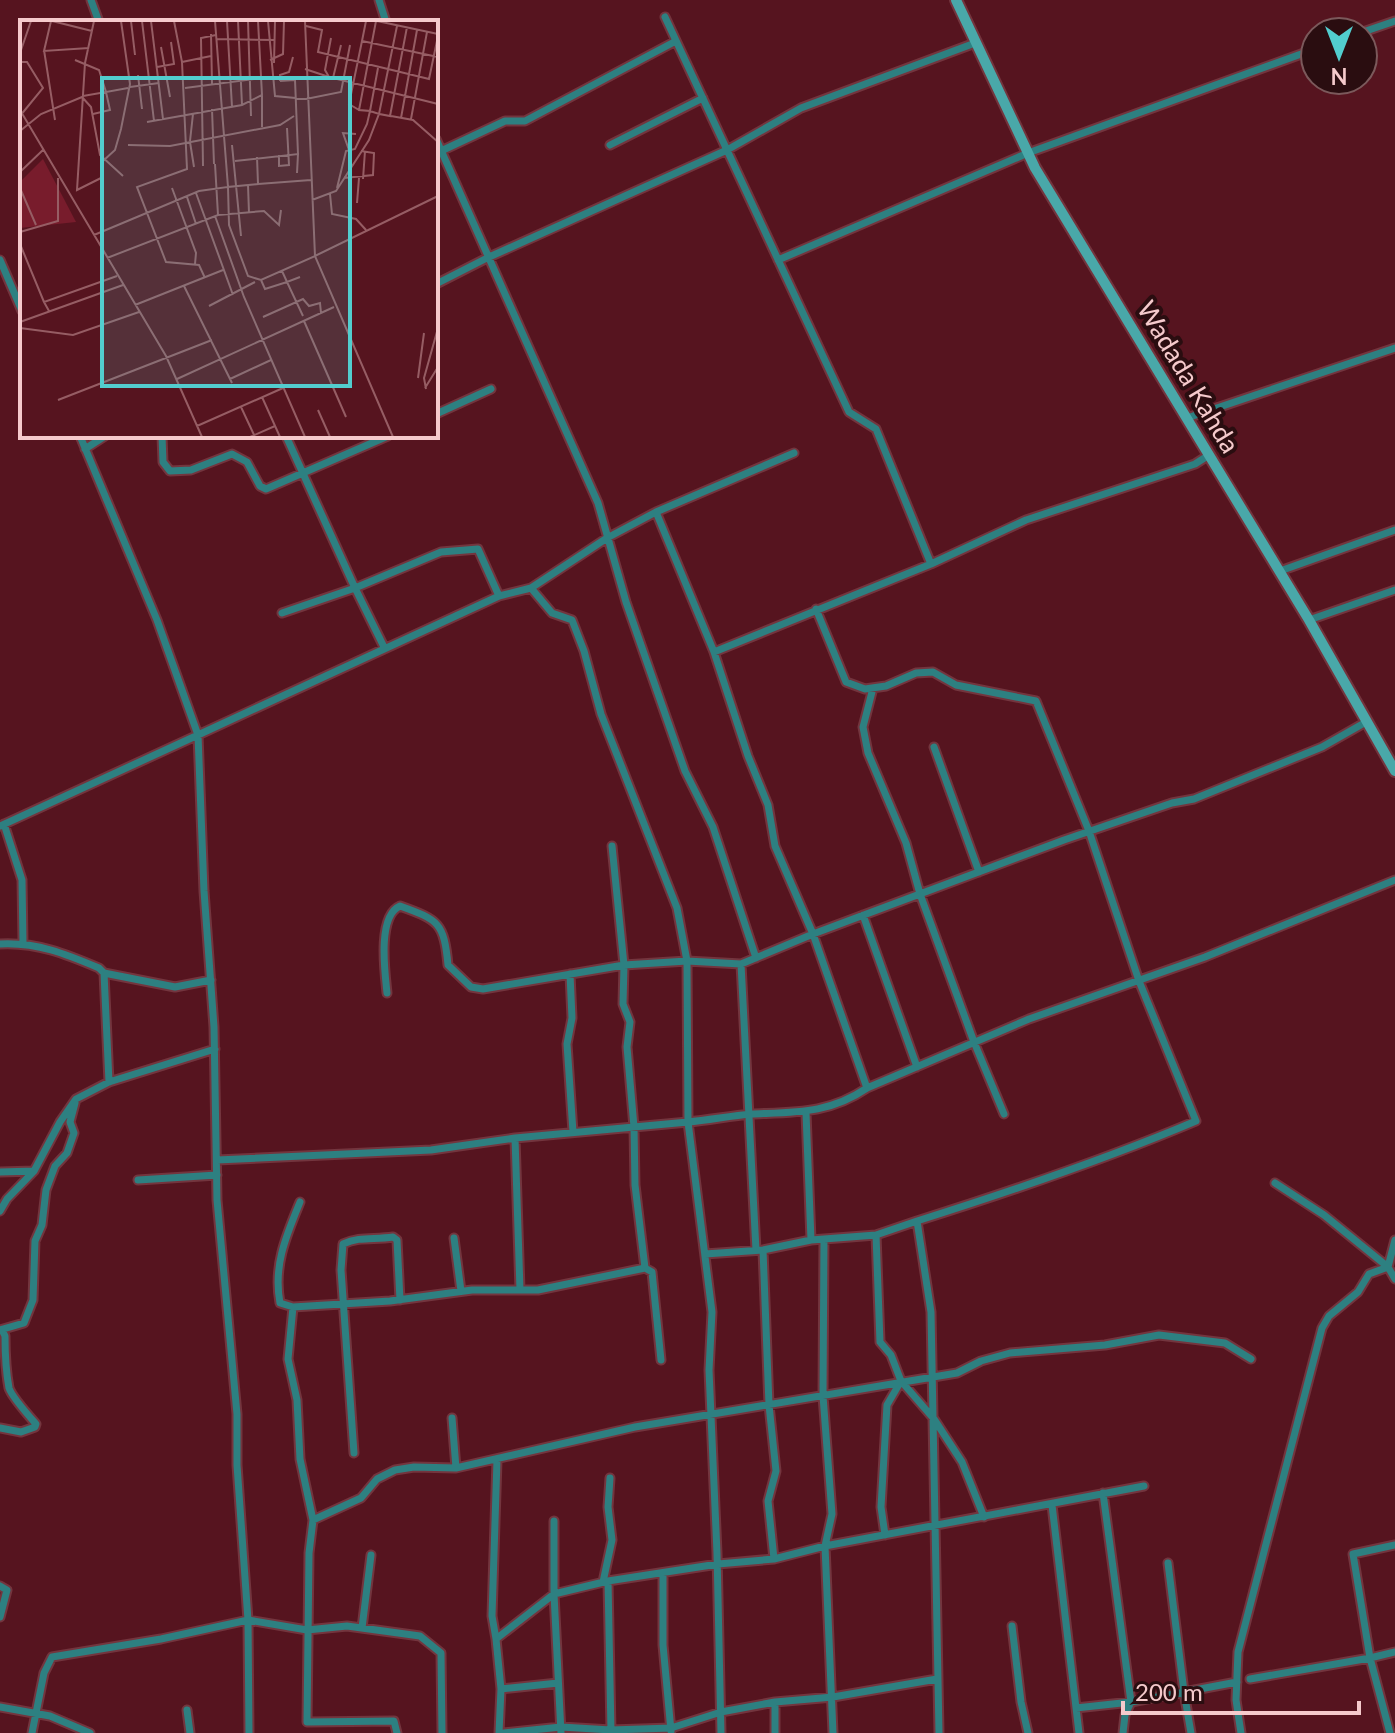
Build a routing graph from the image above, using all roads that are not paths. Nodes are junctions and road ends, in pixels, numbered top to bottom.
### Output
1 (91, 0) edge
2 (379, 0) edge
3 (956, 0) edge
4 (665, 17) dead end
5 (98, 20) edge
6 (385, 20) edge
7 (676, 41) junction
8 (975, 43) junction
9 (1299, 55) edge
10 (703, 98) junction
11 (438, 144) edge
12 (610, 145) dead end
13 (727, 150) junction
14 (441, 151) junction
15 (1028, 153) junction
16 (487, 258) junction
17 (0, 260) edge
18 (778, 260) junction
19 (438, 283) edge
20 (20, 306) edge
21 (1395, 348) edge
22 (491, 389) dead end
23 (438, 413) edge
24 (1187, 418) junction
25 (81, 438) edge
26 (102, 438) edge
27 (162, 438) edge
28 (287, 438) edge
29 (384, 438) edge
30 (85, 449) junction
31 (794, 453) dead end
32 (1209, 455) junction
33 (302, 475) junction
34 (656, 512) junction
35 (1395, 530) edge
36 (607, 538) junction
37 (931, 564) junction
38 (1280, 571) junction
39 (355, 588) junction
40 (531, 588) junction
41 (1395, 590) edge
42 (499, 596) junction
43 (816, 609) junction
44 (282, 613) dead end
45 (1309, 620) junction
46 (384, 647) junction
47 (714, 652) junction
48 (873, 688) junction
49 (1366, 722) junction
50 (198, 735) junction
51 (934, 747) dead end
52 (1395, 771) edge
53 (2, 825) edge
54 (1089, 831) junction
55 (612, 846) dead end
56 (979, 872) junction
57 (1395, 880) edge
58 (920, 894) junction
59 (863, 915) junction
60 (813, 934) junction
61 (23, 943) junction
62 (0, 944) edge
63 (756, 958) junction
64 (687, 961) junction
65 (741, 964) junction
66 (624, 965) junction
67 (104, 973) junction
68 (570, 974) junction
69 (211, 980) junction
70 (1139, 981) junction
71 (387, 993) dead end
72 (974, 1042) junction
73 (215, 1049) junction
74 (917, 1067) junction
75 (109, 1082) junction
76 (867, 1088) junction
77 (76, 1099) junction
78 (806, 1113) junction
79 (749, 1114) junction
80 (1004, 1114) dead end
81 (688, 1122) junction
82 (634, 1127) junction
83 (573, 1132) junction
84 (515, 1138) junction
85 (217, 1160) junction
86 (34, 1171) junction
87 (0, 1172) edge
88 (217, 1175) junction
89 (138, 1180) dead end
90 (1275, 1183) dead end
91 (300, 1202) dead end
92 (0, 1211) edge
93 (917, 1221) junction
94 (876, 1235) junction
95 (454, 1238) dead end
96 (824, 1239) junction
97 (811, 1240) junction
98 (1395, 1240) edge
99 (760, 1250) junction
100 (705, 1254) junction
101 (1388, 1267) junction
102 (645, 1268) junction
103 (1395, 1279) edge
104 (520, 1290) junction
105 (461, 1291) junction
106 (400, 1300) junction
107 (343, 1304) junction
108 (293, 1307) junction
109 (1, 1330) edge
110 (1251, 1359) dead end
111 (661, 1360) dead end
112 (930, 1377) junction
113 (901, 1381) junction
114 (823, 1396) junction
115 (769, 1405) junction
116 (711, 1414) junction
117 (452, 1418) dead end
118 (934, 1419) junction
119 (0, 1428) edge
120 (354, 1453) dead end
121 (497, 1460) junction
122 (456, 1468) junction
123 (610, 1478) dead end
124 (1144, 1486) dead end
125 (1103, 1493) junction
126 (1052, 1505) junction
127 (984, 1517) junction
128 (313, 1520) junction
129 (554, 1521) dead end
130 (935, 1525) junction
131 (885, 1535) junction
132 (1395, 1545) edge
133 (825, 1546) junction
134 (371, 1555) dead end
135 (774, 1559) junction
136 (1168, 1563) dead end
137 (718, 1564) junction
138 (663, 1573) junction
139 (606, 1581) junction
140 (0, 1586) edge
141 (554, 1594) junction
142 (0, 1617) edge
143 (248, 1620) junction
144 (1012, 1626) dead end
145 (362, 1628) junction
146 (307, 1630) junction
147 (496, 1639) junction
148 (1395, 1652) edge
149 (1370, 1658) junction
150 (937, 1679) junction
151 (1250, 1679) dead end
152 (1237, 1682) junction
153 (558, 1683) junction
154 (501, 1689) junction
155 (1184, 1692) junction
156 (833, 1697) junction
157 (775, 1702) junction
158 (1131, 1702) junction
159 (0, 1707) edge
160 (1076, 1708) junction
161 (187, 1710) dead end
162 (721, 1712) junction
163 (37, 1713) junction
164 (561, 1730) edge
165 (611, 1731) edge
166 (671, 1731) edge
167 (32, 1733) edge
168 (90, 1733) edge
169 (190, 1733) edge
170 (249, 1733) edge
171 (397, 1733) edge
172 (442, 1733) edge
173 (502, 1733) edge
174 (721, 1733) edge
175 (775, 1733) edge
176 (833, 1733) edge
177 (939, 1733) edge
178 (1028, 1733) edge
179 (1079, 1733) edge
180 (1123, 1733) edge
181 (1191, 1733) edge
182 (1241, 1733) edge
183 (1390, 1733) edge

1 - 5 street
2 - 6 street
3 - 8 main road, Wadada Kahda
4 - 7 street
7 - 10 street
7 - 14 street
8 - 13 street
8 - 15 main road, Wadada Kahda
9 - 15 street
10 - 12 street
10 - 13 street
11 - 14 street
13 - 16 street
13 - 18 street
14 - 16 street
15 - 18 street
15 - 24 main road, Wadada Kahda
16 - 19 street
16 - 36 street
17 - 20 street
18 - 37 street
21 - 24 street
22 - 23 street
24 - 32 main road, Wadada Kahda
25 - 30 street
26 - 30 street
27 - 33 street
28 - 33 street
29 - 33 street
30 - 50 street
31 - 34 street
32 - 37 street
32 - 38 main road, Wadada Kahda
33 - 39 street
34 - 36 street
34 - 47 street
35 - 38 street
36 - 40 street
36 - 63 street
37 - 43 street
38 - 45 main road, Wadada Kahda
39 - 42 street
39 - 44 street
39 - 46 street
40 - 42 street
40 - 64 street
41 - 45 street
42 - 46 street
43 - 47 street
43 - 48 street
45 - 49 main road, Wadada Kahda
46 - 50 street
47 - 60 street
48 - 54 street
48 - 58 street
49 - 52 main road, Wadada Kahda
49 - 54 street
50 - 53 street
50 - 69 street
51 - 56 street
53 - 61 street
54 - 56 street
54 - 70 street
55 - 66 street
56 - 58 street
57 - 70 street
58 - 59 street
58 - 72 street
59 - 60 street
59 - 74 street
60 - 63 street
60 - 76 street
61 - 62 street
61 - 67 street
63 - 65 street
64 - 65 street
64 - 66 street
64 - 81 street
65 - 79 street
66 - 68 street
66 - 82 street
67 - 69 street
67 - 75 street
68 - 71 street
68 - 83 street
69 - 73 street
70 - 72 street
70 - 93 street
72 - 74 street
72 - 80 street
73 - 75 street
73 - 85 street
74 - 76 street
75 - 77 street
76 - 78 street
77 - 86 street
77 - 109 street
78 - 79 street
78 - 97 street
79 - 81 street
79 - 99 street
81 - 82 street
81 - 100 street
82 - 83 street
82 - 102 street
83 - 84 street
84 - 85 street
84 - 104 street
85 - 88 street
86 - 87 street
86 - 92 street
88 - 89 street
88 - 143 street
90 - 101 street
91 - 108 street
93 - 94 street
93 - 112 street
94 - 96 street
94 - 113 street
95 - 105 street
96 - 97 street
96 - 114 street
97 - 99 street
98 - 101 street
99 - 100 street
99 - 115 street
100 - 116 street
101 - 103 street
101 - 152 street
102 - 104 street
102 - 111 street
104 - 105 street
105 - 106 street
106 - 107 street
106 - 107 street
107 - 108 street
107 - 120 street
108 - 128 street
109 - 119 street
110 - 112 street
112 - 113 street
112 - 118 street
113 - 114 street
113 - 118 street
113 - 131 street
114 - 115 street
114 - 133 street
115 - 116 street
115 - 135 street
116 - 121 street
116 - 137 street
117 - 122 street
118 - 127 street
118 - 130 street
121 - 122 street
121 - 147 street
122 - 128 street
123 - 139 street
124 - 125 street
125 - 126 street
125 - 158 street
126 - 127 street
126 - 160 street
127 - 130 street
128 - 146 street
129 - 141 street
130 - 131 street
130 - 150 street
131 - 133 street
132 - 149 street
133 - 135 street
133 - 156 street
134 - 145 street
135 - 137 street
136 - 155 street
137 - 138 street
137 - 162 street
138 - 139 street
138 - 166 street
139 - 141 street
139 - 165 street
140 - 142 street
141 - 147 street
141 - 153 street
143 - 146 street
143 - 163 street
143 - 170 street
144 - 178 street
145 - 146 street
145 - 172 street
146 - 171 street
147 - 154 street
148 - 149 street
149 - 151 street
149 - 183 street
150 - 156 street
150 - 177 street
152 - 155 street
152 - 182 street
153 - 154 street
153 - 164 street
154 - 173 street
155 - 158 street
155 - 181 street
156 - 157 street
156 - 176 street
157 - 162 street
157 - 175 street
158 - 160 street
158 - 180 street
159 - 163 street
160 - 179 street
161 - 169 street
162 - 166 street
162 - 174 street
163 - 167 street
163 - 168 street
164 - 165 street
164 - 173 street
165 - 166 street

